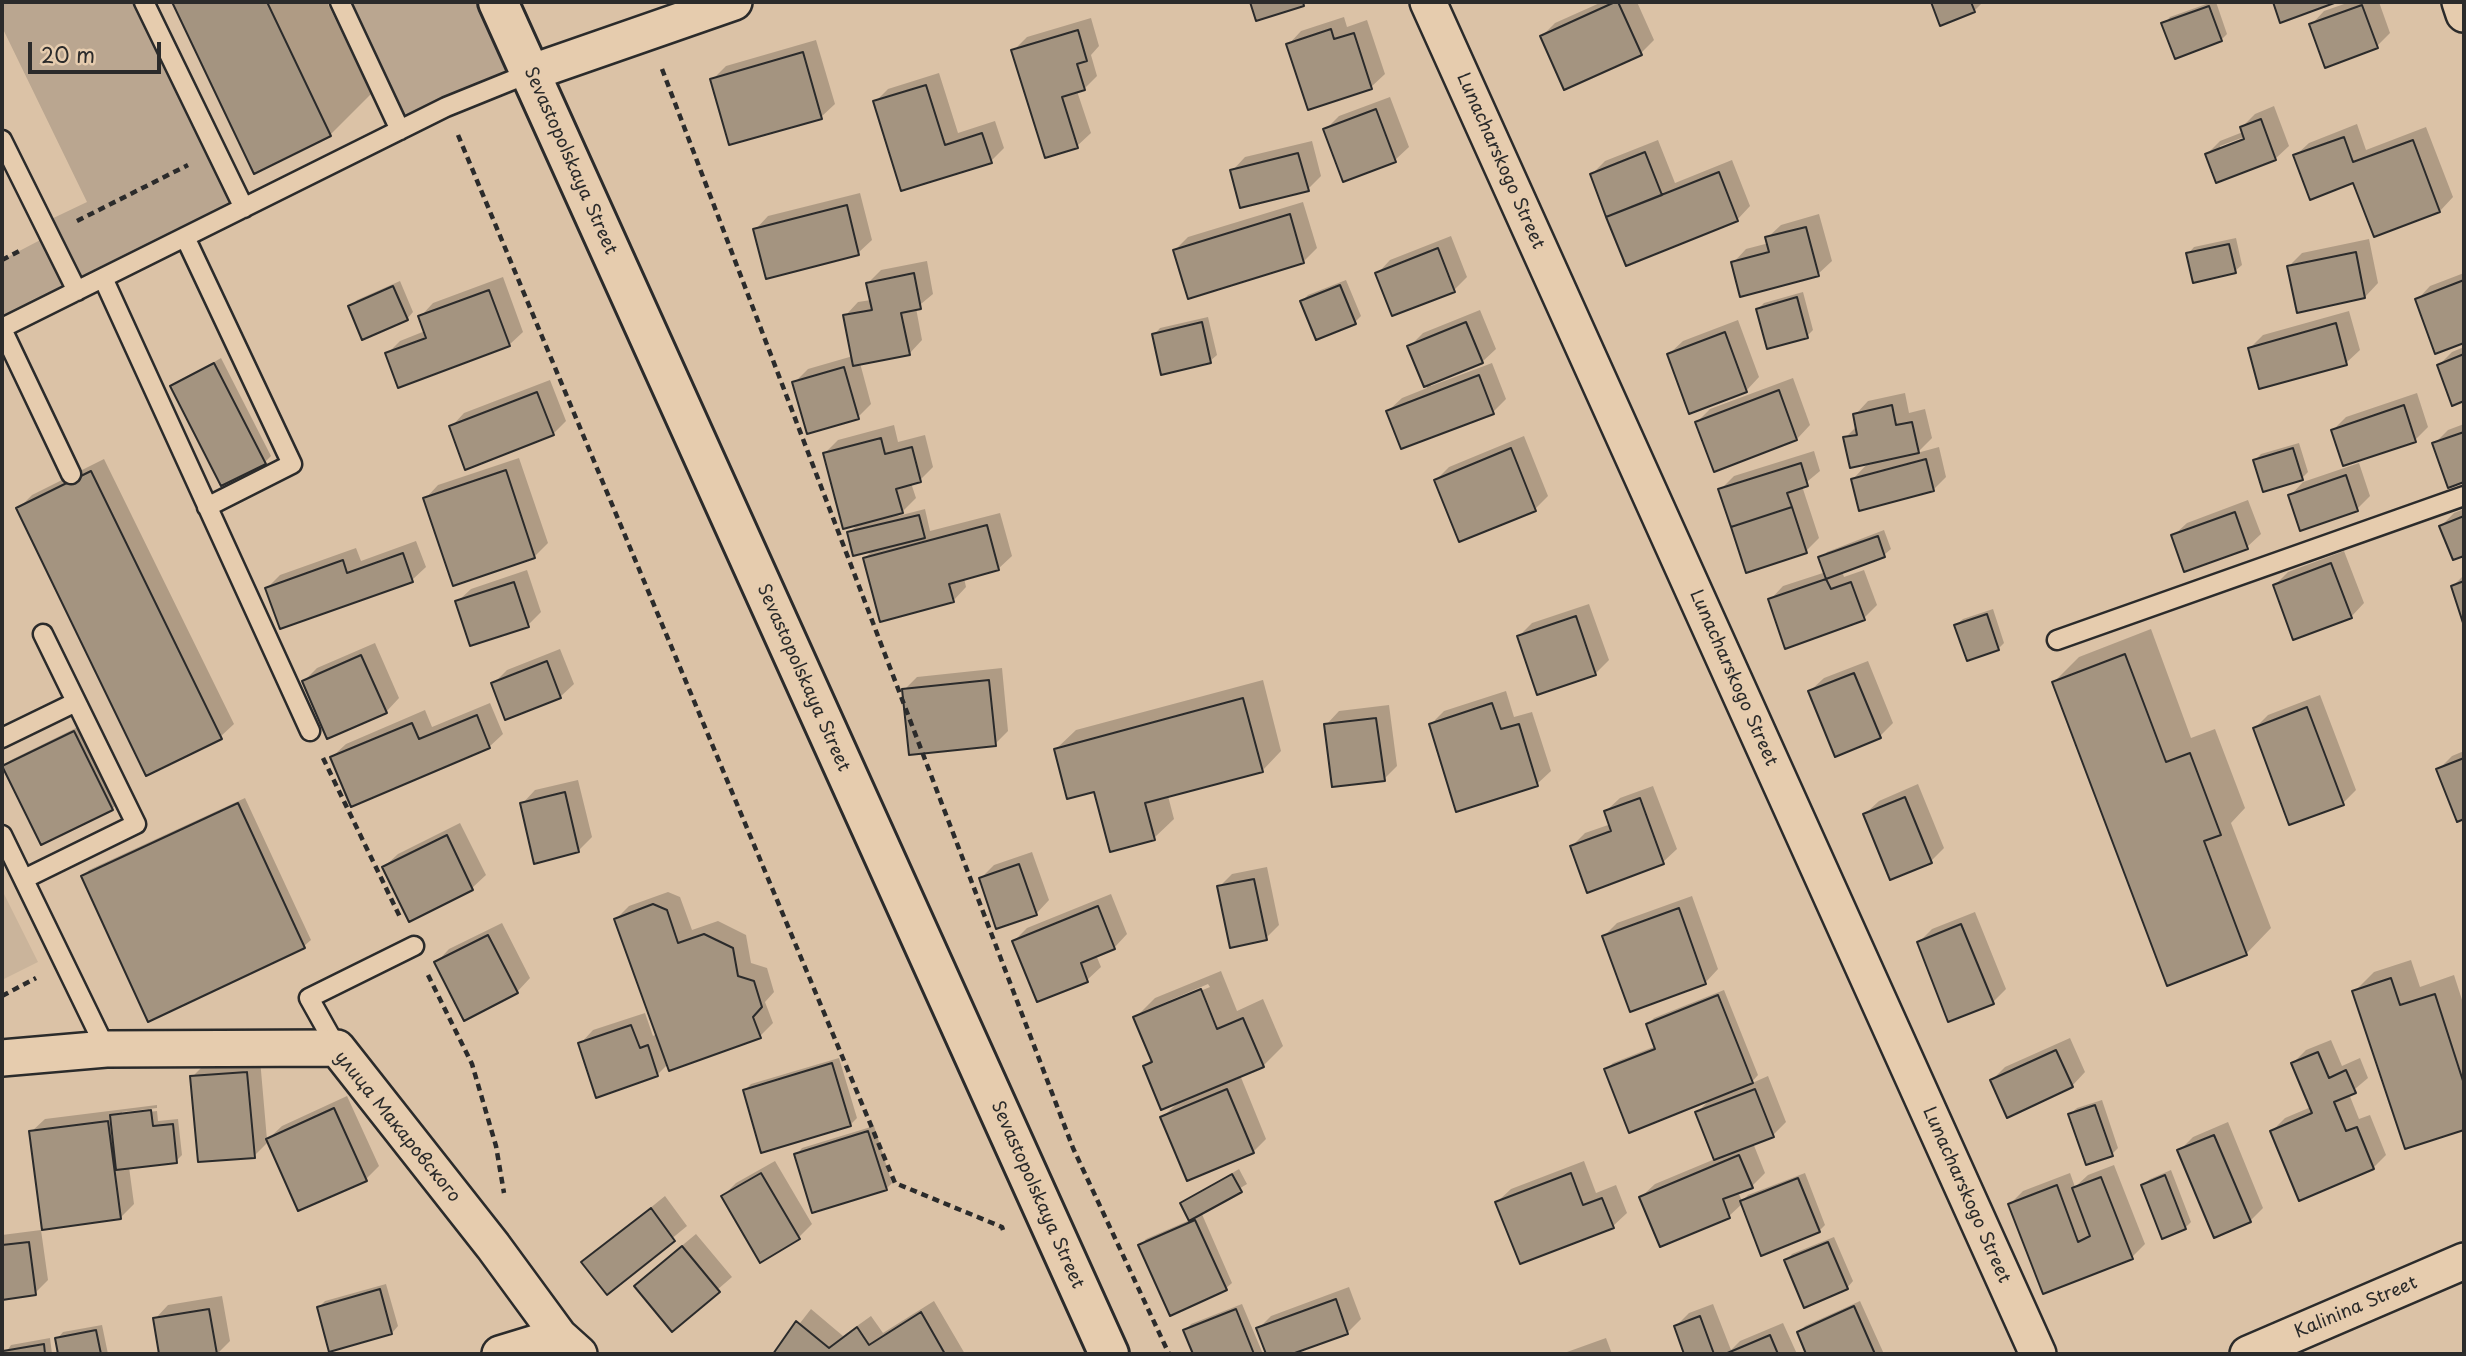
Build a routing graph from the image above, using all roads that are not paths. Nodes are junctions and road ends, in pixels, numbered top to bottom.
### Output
1 (144, 2) edge
2 (340, 2) edge
3 (498, 2) edge
4 (734, 2) edge
5 (1428, 2) edge
6 (2460, 2) edge
7 (2464, 14) edge
8 (530, 73) junction
9 (400, 130) junction
10 (2, 140) edge
11 (244, 208) junction
12 (185, 237) junction
13 (103, 278) junction
14 (77, 291) junction
15 (2, 329) edge
16 (71, 474) dead end
17 (2464, 496) edge
18 (207, 507) junction
19 (43, 634) dead end
20 (2057, 640) dead end
21 (76, 702) junction
22 (310, 731) road end
23 (2, 738) edge
24 (2, 835) edge
25 (24, 879) junction
26 (414, 946) road end
27 (337, 1048) junction
28 (106, 1049) junction
29 (2, 1058) edge
30 (2464, 1261) edge
31 (569, 1345) edge
32 (500, 1354) edge
33 (1109, 1354) edge
34 (2038, 1354) edge
35 (2248, 1354) edge

1 - 11 lane
2 - 9 lane
3 - 8 main road, Sevastopolskaya Street
4 - 8 street
5 - 34 street, Lunacharskogo Street
6 - 7 street
8 - 9 lane
8 - 33 main road, Sevastopolskaya Street
9 - 11 lane
10 - 14 lane
11 - 12 lane
12 - 13 lane
12 - 18 lane
13 - 14 lane
13 - 18 lane
14 - 15 lane
15 - 16 lane
17 - 20 lane
18 - 22 lane
19 - 21 lane
21 - 23 lane
21 - 25 lane
24 - 25 lane
25 - 28 lane
26 - 27 lane
27 - 28 street, улица Макаровского
27 - 31 street, улица Макаровского
28 - 29 street, улица Макаровского
30 - 35 street, Kalinina Street
31 - 32 street, улица Макаровского

